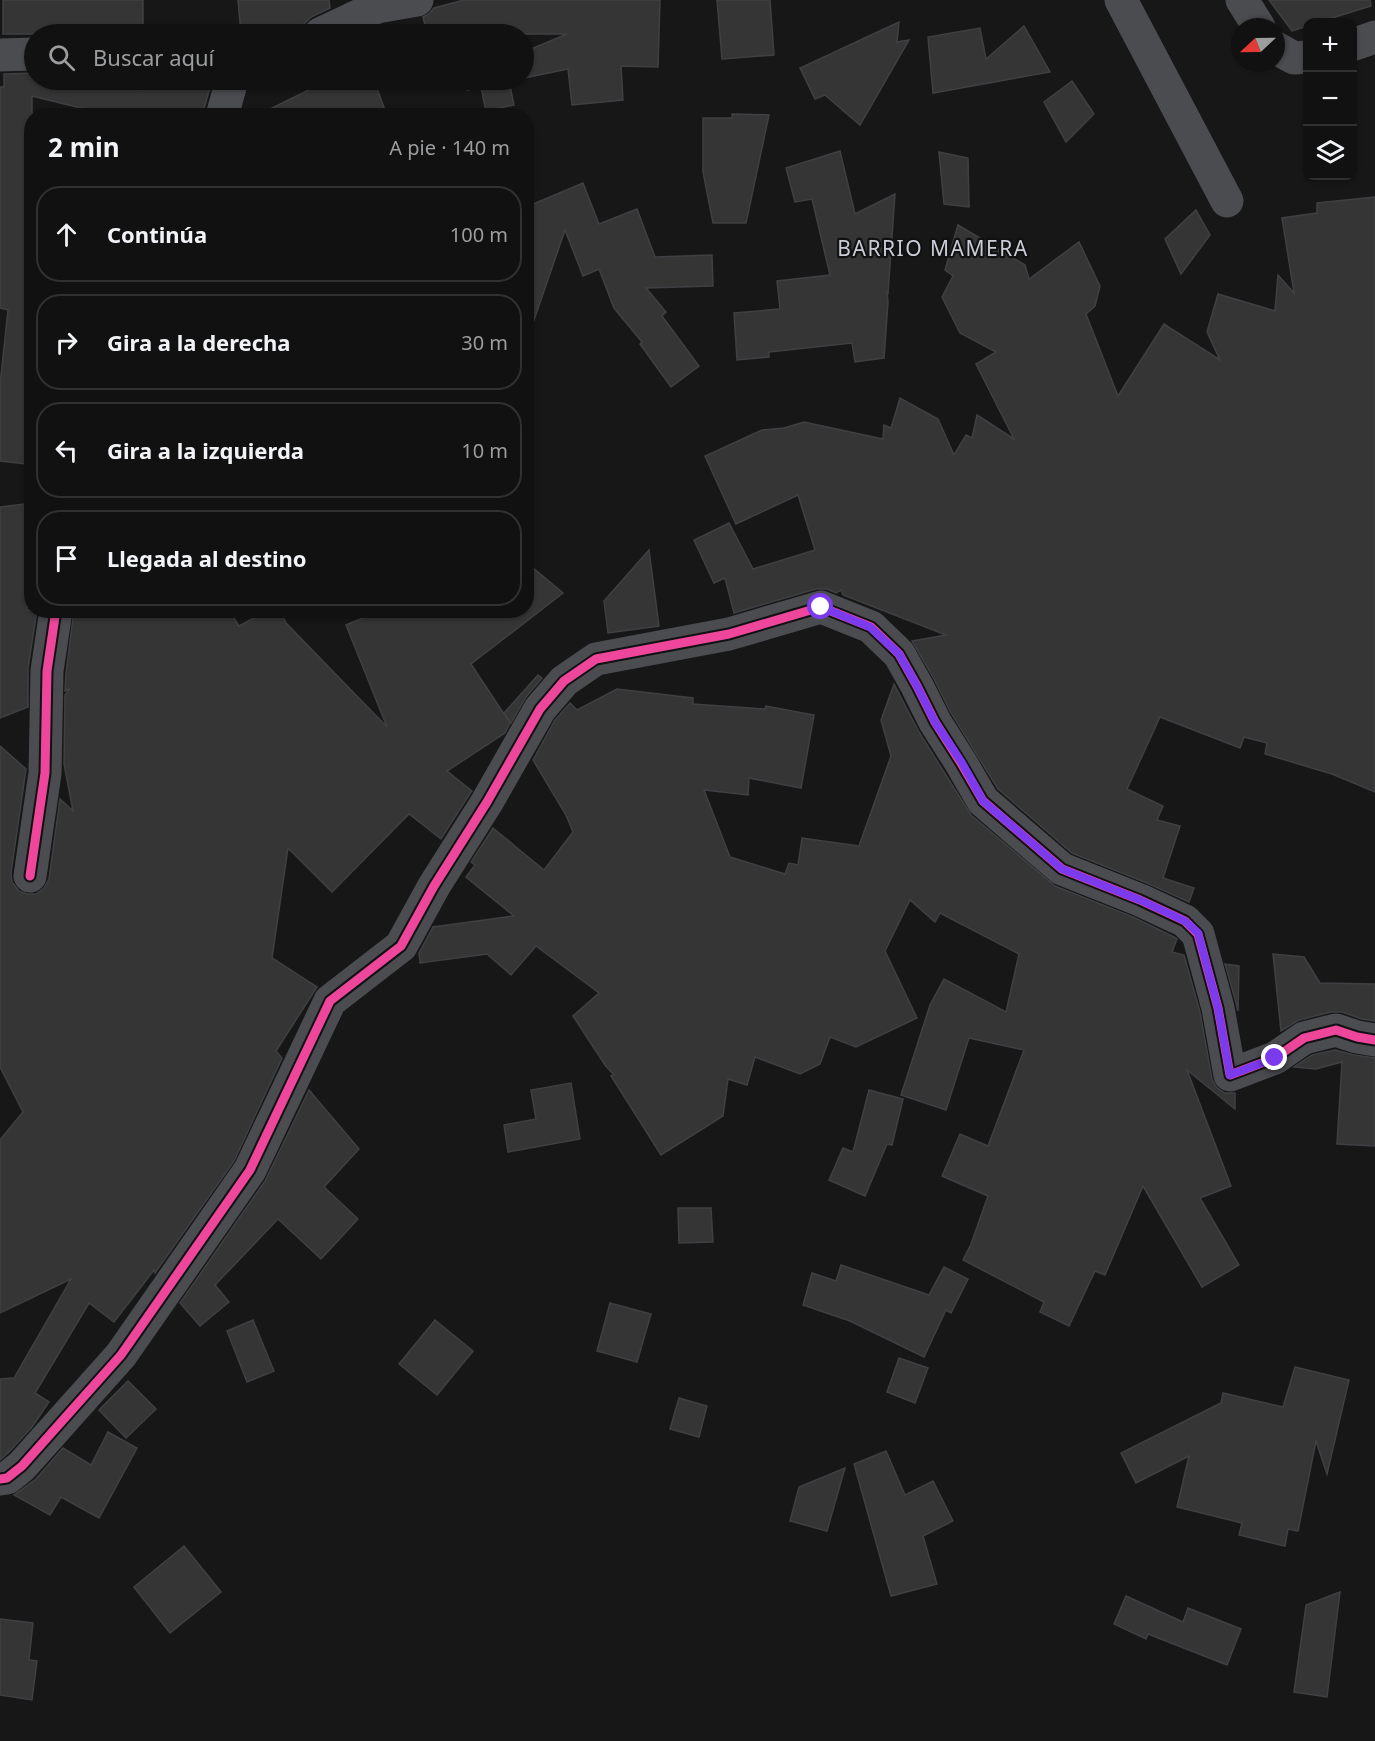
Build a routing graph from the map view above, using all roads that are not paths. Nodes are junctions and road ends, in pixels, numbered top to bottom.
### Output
1 (417, 0) edge
2 (1121, 0) edge
3 (1242, 0) edge
4 (1253, 18) edge
5 (341, 24) edge
6 (1375, 37) edge
7 (1357, 44) edge
8 (1285, 53) edge
9 (24, 54) edge
10 (0, 55) edge
11 (1303, 57) edge
12 (229, 90) edge
13 (224, 108) edge
14 (1227, 201) dead end
15 (55, 618) edge
16 (30, 876) dead end
17 (1375, 1040) edge
18 (0, 1479) edge

1 - 5 street
2 - 14 street
3 - 4 street
6 - 7 street
8 - 11 street
9 - 10 street
12 - 13 street
15 - 16 street
17 - 18 street

